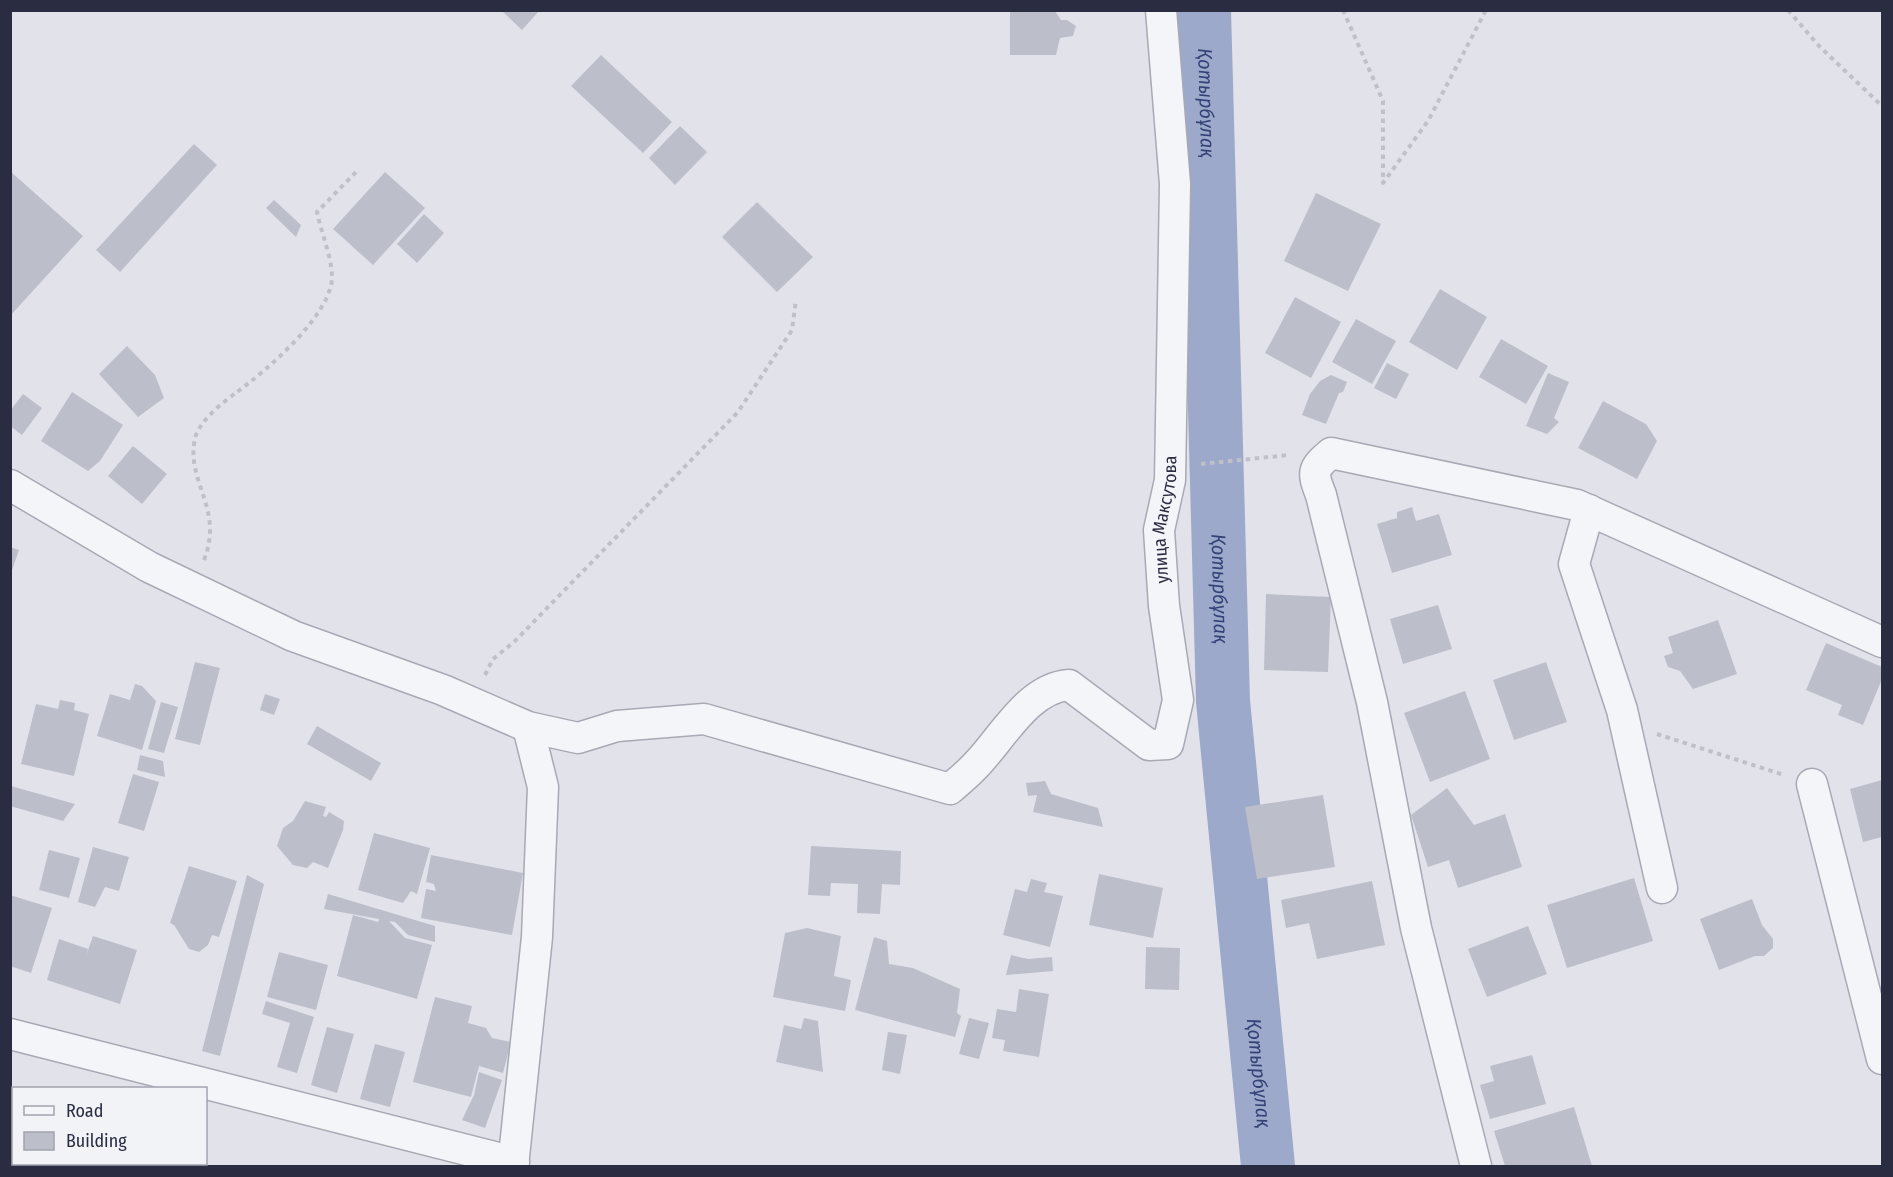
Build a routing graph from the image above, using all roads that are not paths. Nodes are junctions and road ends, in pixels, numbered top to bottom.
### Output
1 (1161, 10) edge
2 (10, 485) edge
3 (1589, 510) junction
4 (1882, 642) edge
5 (528, 727) junction
6 (1812, 784) road end
7 (1662, 888) dead end
8 (10, 1034) edge
9 (1882, 1059) edge
10 (513, 1164) edge
11 (1476, 1167) edge

1 - 5 street, улица Максутова
2 - 5 street
3 - 4 street
3 - 7 street
3 - 11 street
5 - 10 street
6 - 9 street
8 - 10 street

